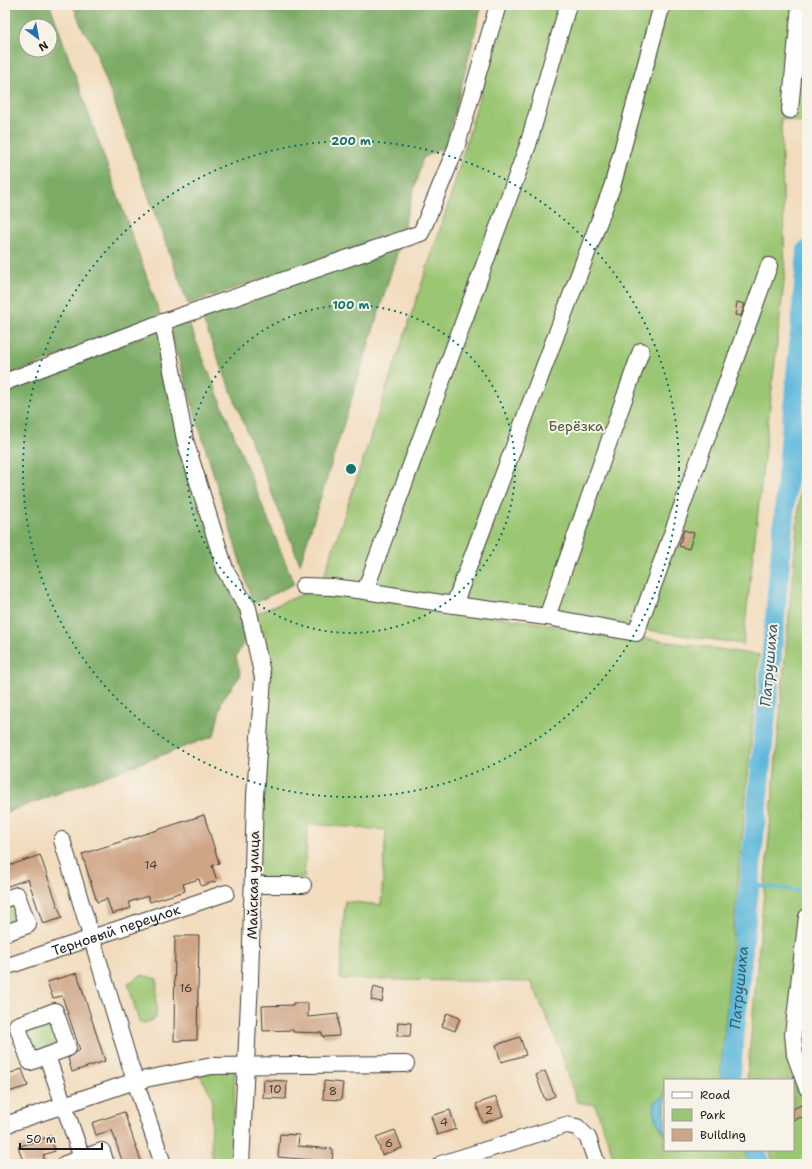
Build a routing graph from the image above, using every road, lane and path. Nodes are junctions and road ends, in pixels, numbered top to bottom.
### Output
1 (498, 5) edge
2 (568, 5) edge
3 (662, 5) edge
4 (800, 5) edge
5 (790, 110) dead end
6 (769, 266) dead end
7 (163, 322) junction
8 (641, 351) dead end
9 (5, 382) edge
10 (303, 586) dead end
11 (365, 591) junction
12 (454, 605) junction
13 (547, 617) junction
14 (62, 840) dead end
15 (254, 884) junction
16 (303, 885) dead end
17 (226, 893) dead end
18 (5, 899) edge
19 (807, 917) edge
20 (5, 933) edge
21 (92, 938) junction
22 (5, 967) edge
23 (47, 1056) dead end
24 (406, 1064) dead end
25 (246, 1066) junction
26 (135, 1081) junction
27 (807, 1088) edge
28 (63, 1104) junction
29 (5, 1125) edge
30 (82, 1158) junction
31 (65, 1164) edge
32 (106, 1164) edge
33 (162, 1164) edge
34 (241, 1164) edge
35 (441, 1164) edge
36 (597, 1164) edge

1 - 7 street
2 - 11 street
3 - 12 street
4 - 5 street
6 - 13 street
7 - 9 street
7 - 15 street, Майская улица
8 - 13 street
10 - 11 street
11 - 12 street
12 - 13 street
14 - 21 street
15 - 16 street
15 - 25 street, Майская улица
17 - 21 street, Терновый переулок
18 - 20 street
19 - 27 street
21 - 22 street, Терновый переулок
21 - 26 street
23 - 28 street
24 - 25 street
25 - 26 street
25 - 34 street, Майская улица
26 - 28 street
26 - 33 street
28 - 29 street
28 - 30 street
30 - 31 street
30 - 32 street
35 - 36 street

